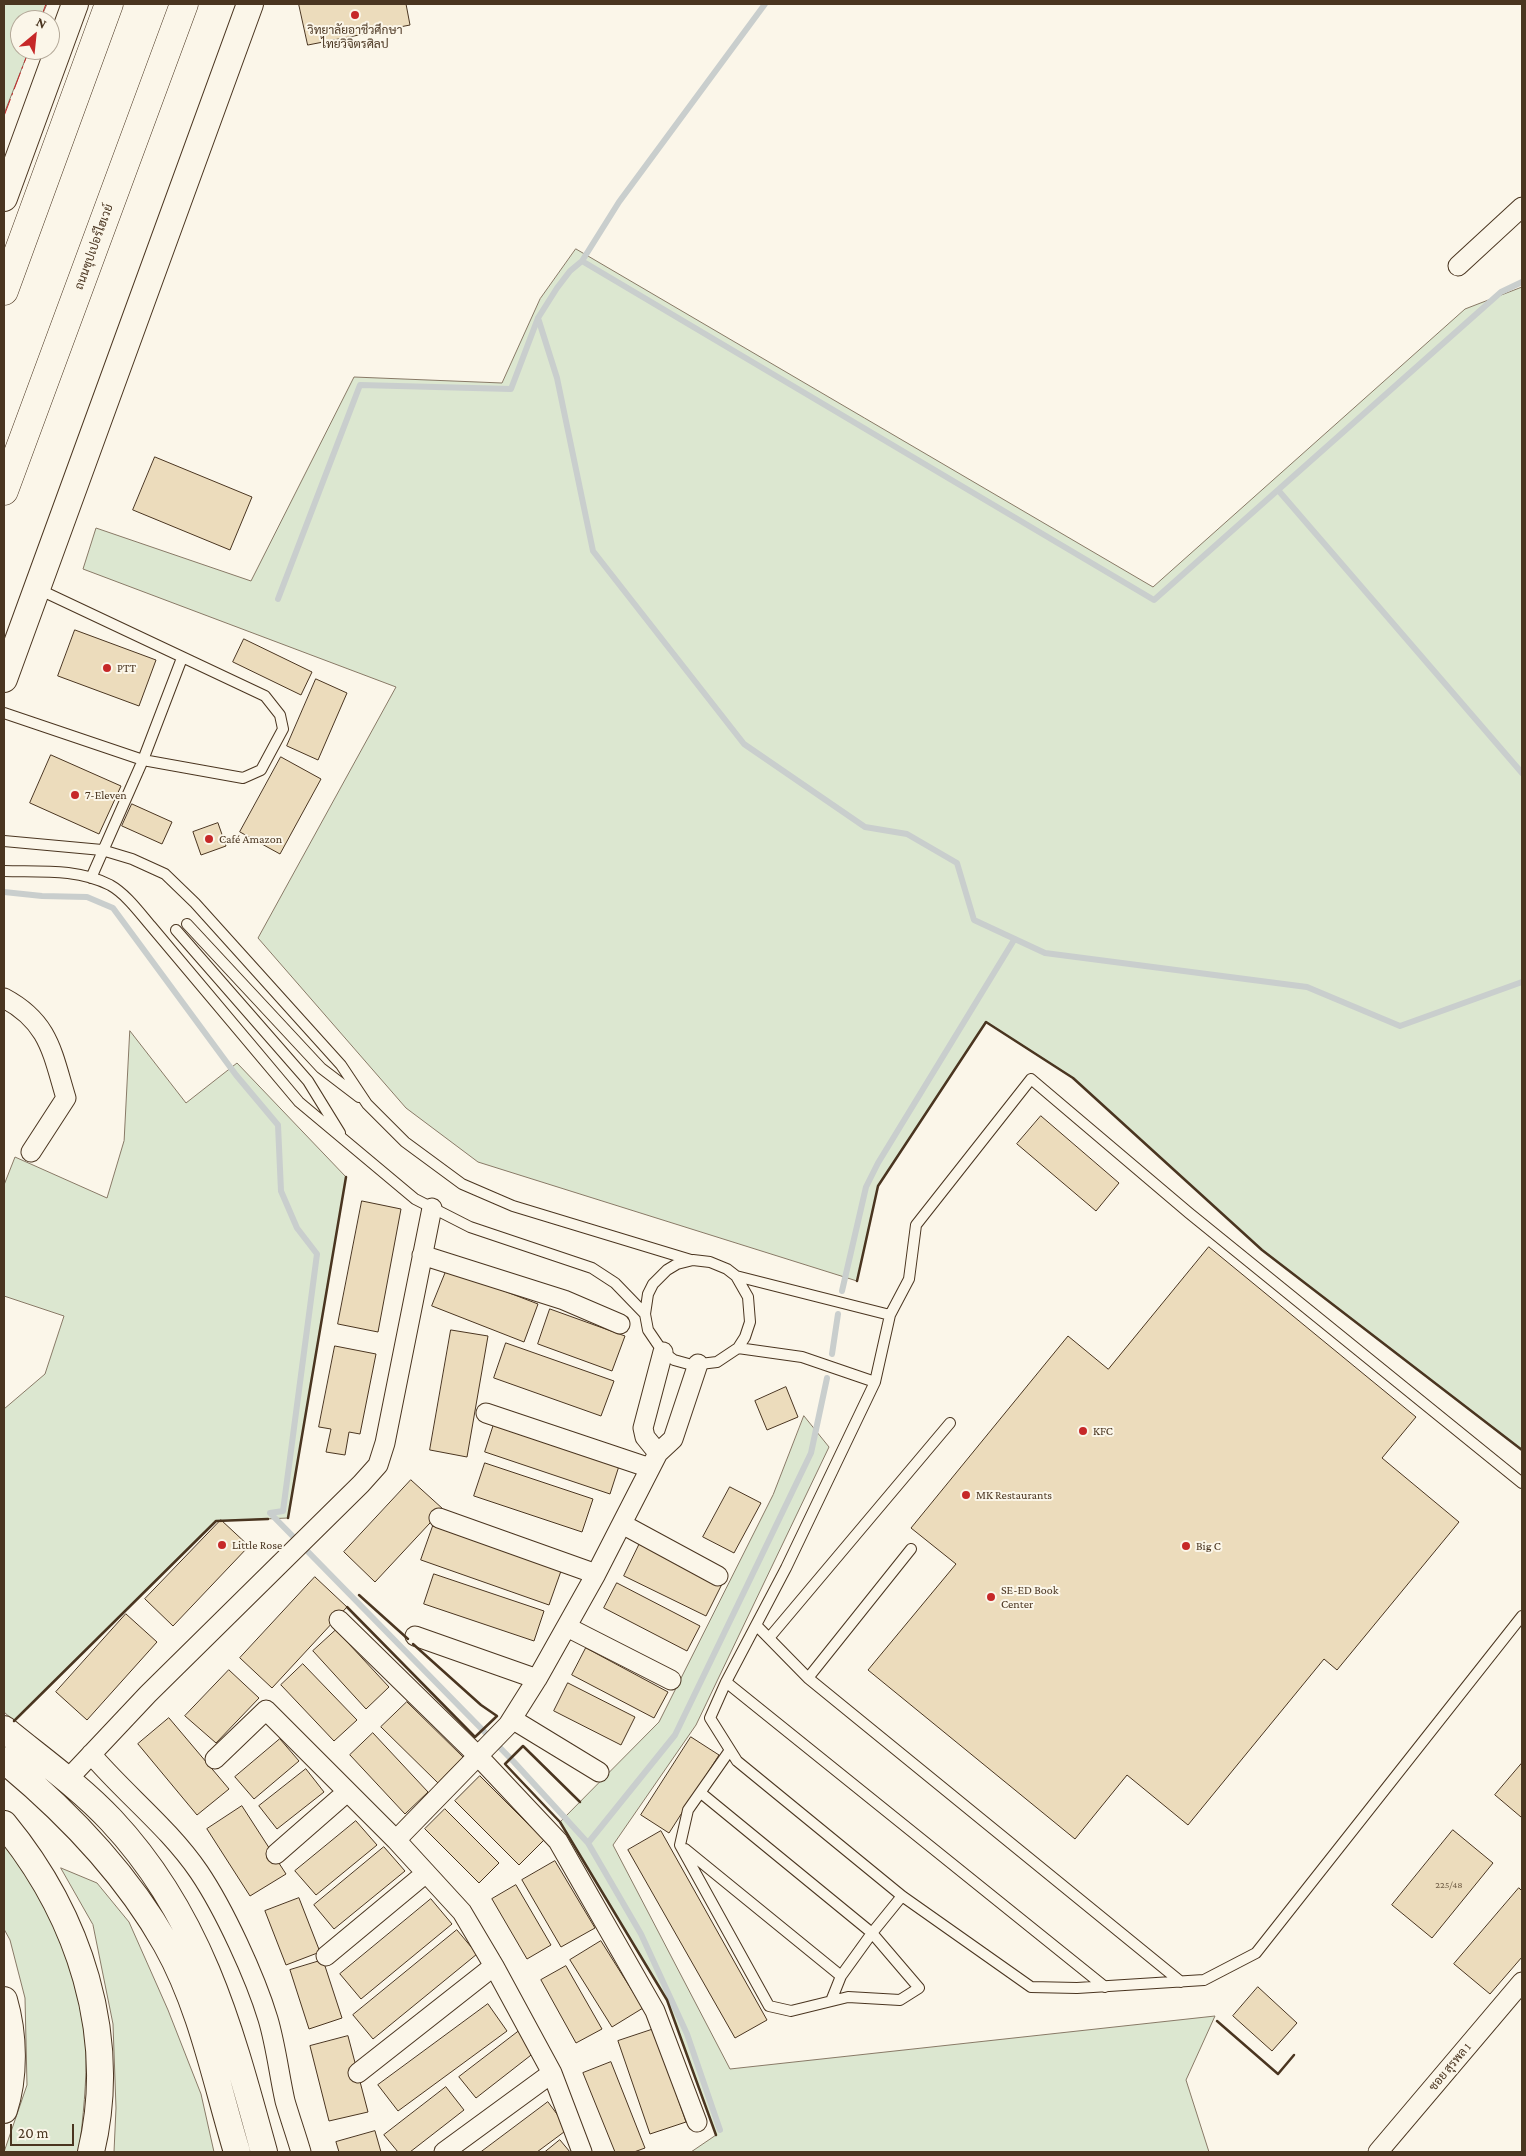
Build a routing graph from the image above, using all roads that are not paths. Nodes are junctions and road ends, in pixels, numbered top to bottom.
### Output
1 (75, 4) edge
2 (109, 4) edge
3 (184, 4) edge
4 (250, 4) edge
5 (4, 198) edge
6 (1522, 207) edge
7 (1458, 266) dead end
8 (4, 291) edge
9 (4, 491) edge
10 (38, 589) junction
11 (182, 658) junction
12 (4, 679) edge
13 (4, 713) edge
14 (143, 760) junction
15 (4, 841) edge
16 (102, 850) junction
17 (4, 871) edge
18 (91, 878) junction
19 (187, 924) dead end
20 (176, 930) dead end
21 (4, 998) edge
22 (368, 1104) junction
23 (345, 1140) junction
24 (31, 1152) dead end
25 (432, 1208) junction
26 (422, 1255) junction
27 (693, 1260) junction
28 (736, 1276) junction
29 (645, 1314) junction
30 (890, 1315) junction
31 (620, 1324) dead end
32 (738, 1348) junction
33 (663, 1352) junction
34 (698, 1364) junction
35 (875, 1382) junction
36 (486, 1413) dead end
37 (950, 1423) dead end
38 (654, 1460) junction
39 (1522, 1483) edge
40 (439, 1518) dead end
41 (622, 1524) junction
42 (911, 1549) dead end
43 (596, 1574) junction
44 (718, 1576) dead end
45 (1522, 1616) edge
46 (339, 1620) dead end
47 (756, 1625) junction
48 (567, 1627) junction
49 (414, 1636) dead end
50 (769, 1638) junction
51 (808, 1678) junction
52 (538, 1679) junction
53 (670, 1680) dead end
54 (726, 1682) junction
55 (510, 1722) junction
56 (4, 1729) edge
57 (730, 1750) junction
58 (482, 1752) junction
59 (90, 1754) junction
60 (215, 1759) dead end
61 (4, 1760) edge
62 (599, 1772) dead end
63 (66, 1780) junction
64 (347, 1792) junction
65 (701, 1793) junction
66 (4, 1824) edge
67 (396, 1840) junction
68 (680, 1844) junction
69 (276, 1854) dead end
70 (426, 1873) junction
71 (902, 1896) junction
72 (872, 1933) junction
73 (326, 1956) dead end
74 (494, 1966) junction
75 (841, 1976) junction
76 (1181, 1982) junction
77 (1522, 1982) edge
78 (1105, 1986) junction
79 (4, 2000) edge
80 (831, 2001) junction
81 (358, 2072) dead end
82 (552, 2073) junction
83 (4, 2110) edge
84 (697, 2122) dead end
85 (91, 2152) edge
86 (237, 2152) edge
87 (264, 2152) edge
88 (301, 2152) edge
89 (444, 2152) edge
90 (582, 2152) edge
91 (1378, 2152) edge

1 - 5 main road
2 - 8 highway
3 - 9 highway, ถนนซุปเปอร์ไฮเวย์
4 - 10 main road
6 - 7 street
10 - 11 lane
10 - 12 main road
11 - 14 lane
11 - 14 lane
13 - 14 lane
14 - 16 lane
15 - 16 lane
16 - 18 lane
16 - 22 lane
17 - 18 lane
18 - 23 lane
19 - 22 lane
20 - 23 lane
21 - 24 street
22 - 27 lane
23 - 25 lane
25 - 26 street
25 - 29 lane
26 - 31 street
26 - 59 street
27 - 28 lane
27 - 29 lane
28 - 30 lane
28 - 32 lane
29 - 33 lane
30 - 35 lane
30 - 39 lane
32 - 34 lane
32 - 35 lane
33 - 34 lane
33 - 38 street
34 - 38 street
35 - 47 lane
36 - 38 street
37 - 50 lane
38 - 41 street
40 - 43 street
41 - 43 street
41 - 44 street
42 - 51 lane
43 - 48 street
45 - 76 lane
46 - 58 street
47 - 50 lane
47 - 54 lane
48 - 52 street
48 - 53 street
49 - 52 street
50 - 51 lane
51 - 76 lane
52 - 55 street
54 - 57 lane
54 - 78 lane
55 - 58 street
55 - 62 street
56 - 63 main road
57 - 65 lane
57 - 71 lane
58 - 67 street
58 - 84 street
59 - 63 street
59 - 88 street
60 - 64 street
61 - 86 main road
63 - 87 main road
64 - 67 street
64 - 69 street
65 - 68 lane
65 - 72 lane
66 - 85 main road
67 - 70 street
68 - 75 lane
68 - 80 lane
70 - 73 street
70 - 74 street
71 - 72 lane
71 - 78 lane
72 - 75 lane
72 - 80 lane
74 - 81 street
74 - 82 street
75 - 80 lane
76 - 78 lane
77 - 91 street, ซอย สุรพล 1
79 - 83 main road
82 - 89 street
82 - 90 street

